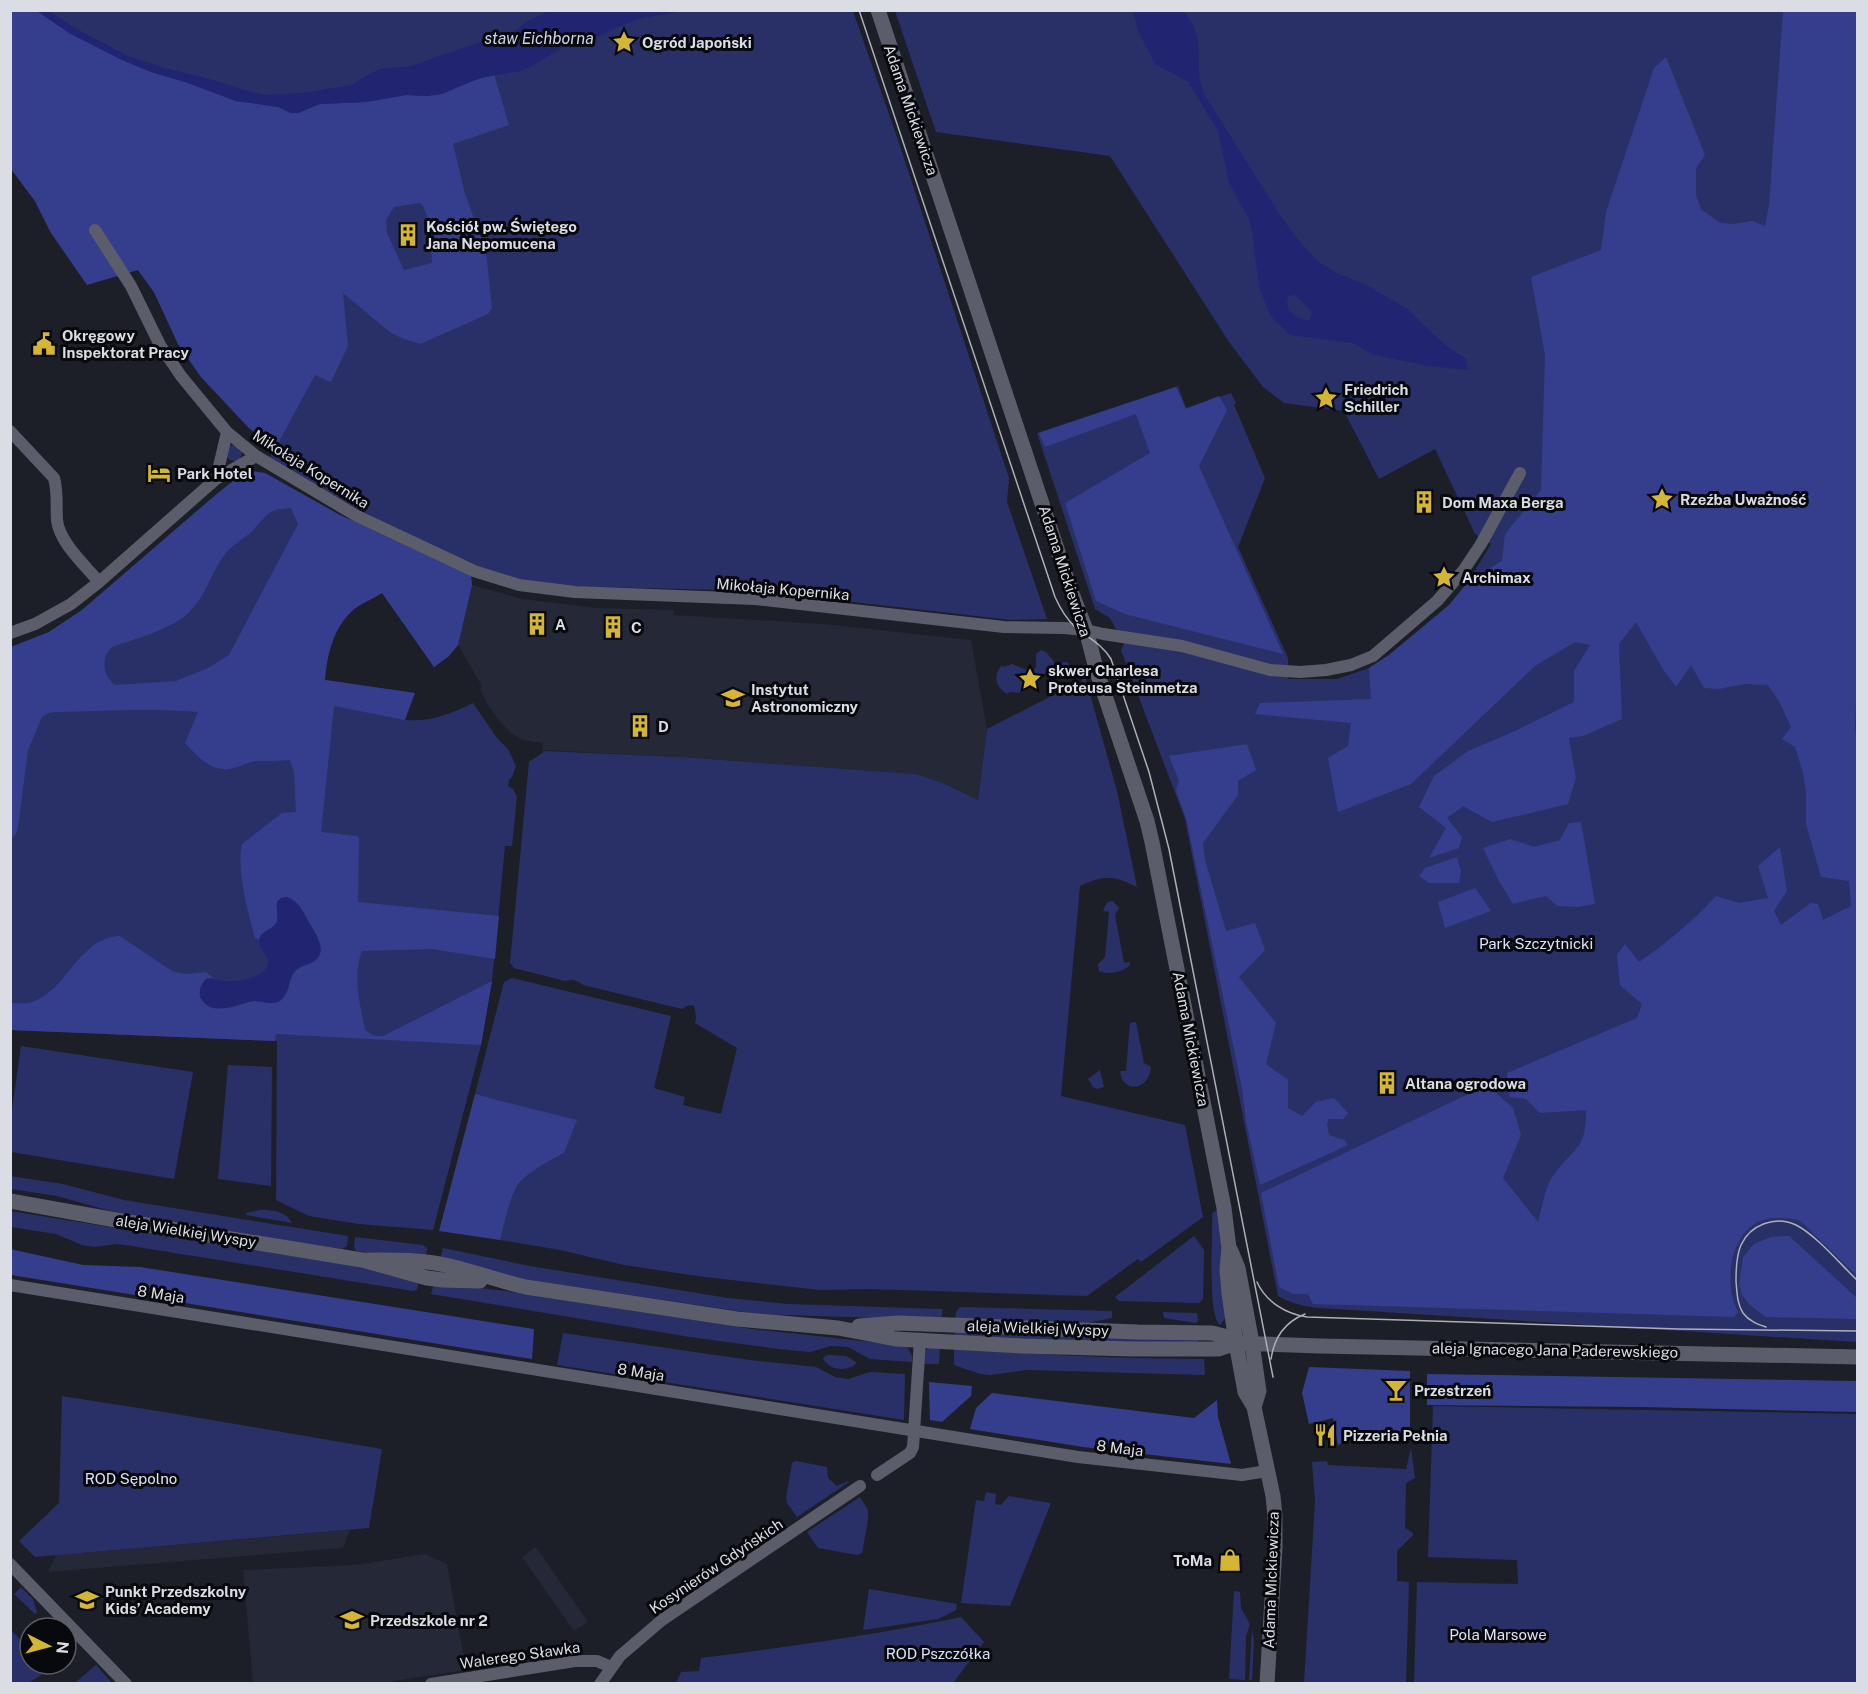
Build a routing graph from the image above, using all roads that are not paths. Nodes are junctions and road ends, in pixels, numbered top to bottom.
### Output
1 (878, 10) edge
2 (95, 230) dead end
3 (10, 431) edge
4 (227, 432) junction
5 (256, 456) junction
6 (1520, 473) dead end
7 (216, 479) junction
8 (99, 582) junction
9 (1086, 630) junction
10 (10, 633) edge
11 (10, 1201) edge
12 (1229, 1248) junction
13 (10, 1284) edge
14 (838, 1328) junction
15 (920, 1340) junction
16 (1236, 1343) junction
17 (1252, 1343) junction
18 (1857, 1357) edge
19 (1254, 1407) junction
20 (914, 1432) junction
21 (1268, 1471) junction
22 (877, 1475) dead end
23 (860, 1486) dead end
24 (12, 1568) edge
25 (610, 1667) junction
26 (126, 1683) edge
27 (431, 1683) edge
28 (600, 1683) edge
29 (1267, 1683) edge

1 - 9 main road, Adama Mickiewicza
2 - 4 street, Mikołaja Kopernika
3 - 8 street
4 - 5 street, Mikołaja Kopernika
4 - 7 street
5 - 7 street
5 - 9 street, Mikołaja Kopernika
6 - 9 street, Mikołaja Kopernika
7 - 8 street
8 - 10 street
9 - 12 main road, Adama Mickiewicza
11 - 14 main road, aleja Wielkiej Wyspy
12 - 16 main road, Adama Mickiewicza
12 - 17 main road, Adama Mickiewicza
13 - 20 street, 8 Maja
14 - 15 main road, aleja Wielkiej Wyspy
14 - 16 main road, aleja Wielkiej Wyspy
15 - 16 main road, aleja Wielkiej Wyspy
15 - 20 street
16 - 17 main road, aleja Wielkiej Wyspy
16 - 19 main road, Adama Mickiewicza
17 - 18 main road, aleja Ignacego Jana Paderewskiego
17 - 19 main road, Adama Mickiewicza
19 - 21 main road, Adama Mickiewicza
20 - 21 street, 8 Maja
20 - 22 street
21 - 29 main road, Adama Mickiewicza
23 - 25 street, Kosynierów Gdyńskich
24 - 26 street
25 - 27 street, Walerego Sławka
25 - 28 street, Kosynierów Gdyńskich

